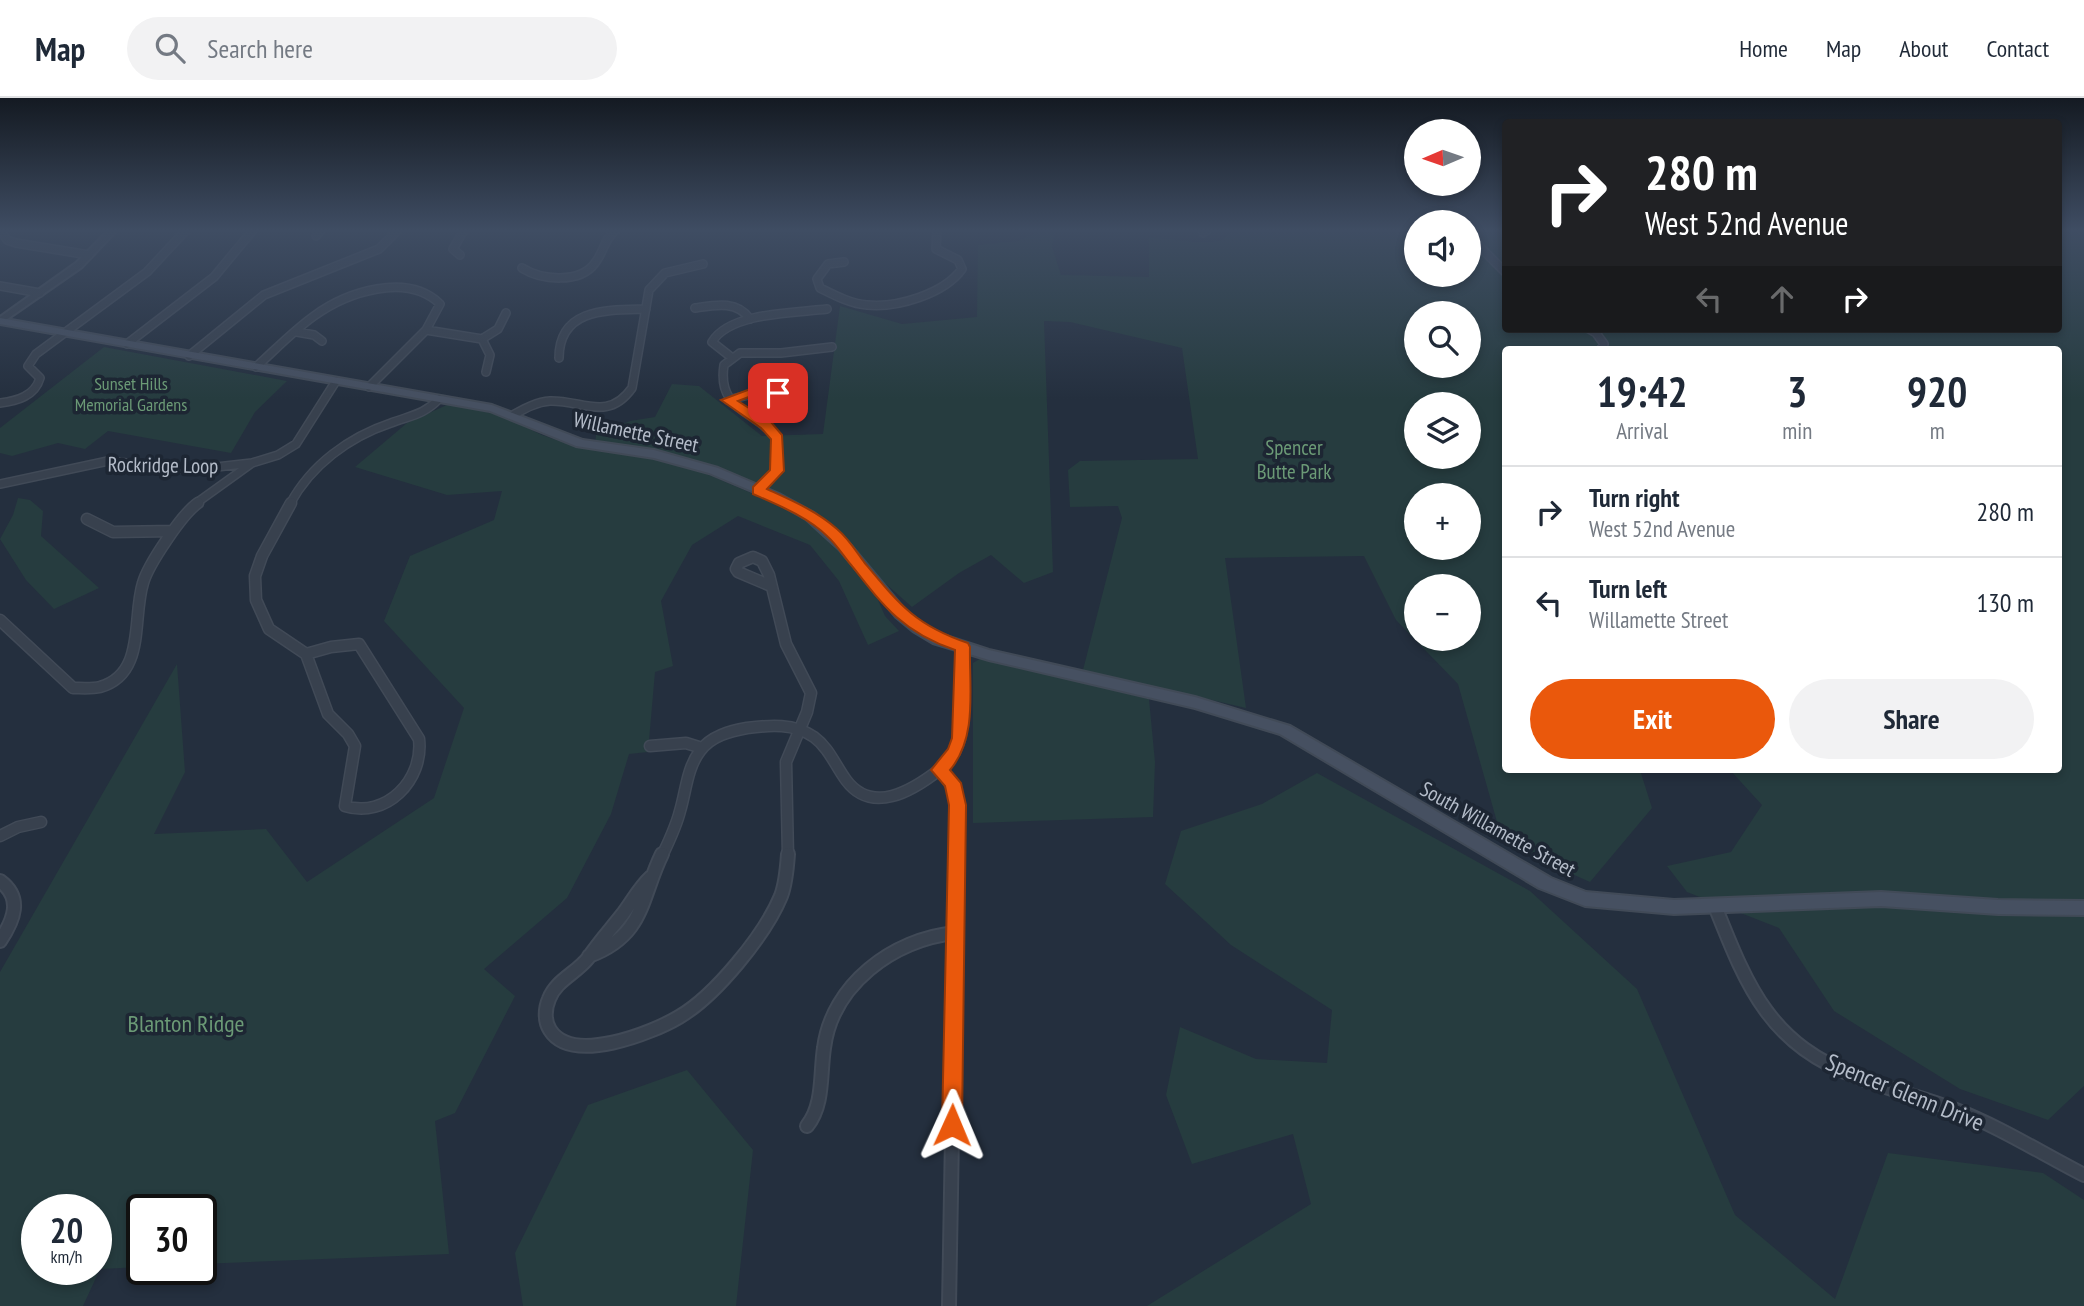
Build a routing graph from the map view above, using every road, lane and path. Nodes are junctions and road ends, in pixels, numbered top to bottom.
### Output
1 (2, 286) edge
2 (49, 286) edge
3 (127, 286) edge
4 (202, 286) edge
5 (286, 286) edge
6 (393, 286) edge
7 (397, 286) edge
8 (652, 286) edge
9 (819, 286) edge
10 (941, 286) edge
11 (40, 293) junction
12 (695, 308) dead end
13 (646, 309) junction
14 (827, 309) dead end
15 (506, 313) dead end
16 (750, 319) junction
17 (0, 321) edge
18 (426, 330) junction
19 (64, 332) junction
20 (296, 332) junction
21 (1595, 333) edge
22 (482, 339) junction
23 (322, 341) dead end
24 (127, 344) junction
25 (1603, 346) edge
26 (832, 347) dead end
27 (189, 356) junction
28 (732, 357) junction
29 (559, 358) dead end
30 (256, 367) junction
31 (486, 372) dead end
32 (336, 381) junction
33 (369, 387) junction
34 (439, 400) junction
35 (728, 400) junction
36 (0, 403) edge
37 (513, 415) junction
38 (798, 416) dead end
39 (252, 463) junction
40 (229, 466) junction
41 (234, 476) junction
42 (0, 484) edge
43 (758, 491) junction
44 (88, 519) dead end
45 (173, 531) junction
46 (771, 586) dead end
47 (0, 620) edge
48 (963, 647) junction
49 (306, 654) junction
50 (1084, 677) joint
51 (801, 730) junction
52 (650, 746) dead end
53 (702, 748) junction
54 (939, 770) junction
55 (41, 822) dead end
56 (0, 836) edge
57 (0, 881) edge
58 (1715, 906) junction
59 (2084, 908) edge
60 (955, 933) junction
61 (0, 941) edge
62 (807, 1126) dead end
63 (2084, 1175) edge
64 (949, 1306) edge

1 - 11 street
2 - 11 street
3 - 19 street
4 - 24 street
5 - 27 street
6 - 20 street
7 - 18 street
8 - 13 street
9 - 10 street
11 - 17 street
12 - 16 street
13 - 29 street
13 - 37 street
14 - 16 street
15 - 22 street
16 - 28 street
17 - 19 main road, Willamette Street
18 - 22 street
18 - 33 street
19 - 24 main road, Willamette Street
19 - 36 street
20 - 23 street
20 - 30 street
21 - 25 street
22 - 31 street
24 - 27 main road, Willamette Street
26 - 28 street
27 - 30 main road, Willamette Street
28 - 35 street
30 - 32 main road, Willamette Street
32 - 33 main road, Willamette Street
32 - 39 street
33 - 34 main road, Willamette Street
34 - 37 main road, Willamette Street
34 - 49 street
35 - 38 street
35 - 43 street
37 - 43 main road, Willamette Street
39 - 40 street, Rockridge Loop
39 - 41 street, Rockridge Loop
40 - 41 street
40 - 42 street, Rockridge Loop
41 - 45 street, Rockridge Loop
43 - 48 main road, Willamette Street
44 - 45 street
45 - 47 street, Rockridge Loop
46 - 51 street
48 - 50 main road, Willamette Street
48 - 54 street
49 - 49 street
50 - 58 main road, South Willamette Street
51 - 53 street
51 - 53 street
51 - 54 street
52 - 53 street
54 - 60 street
55 - 56 street
57 - 61 street
58 - 59 main road, South Willamette Street
58 - 63 street, Spencer Glenn Drive
60 - 62 street
60 - 64 street

